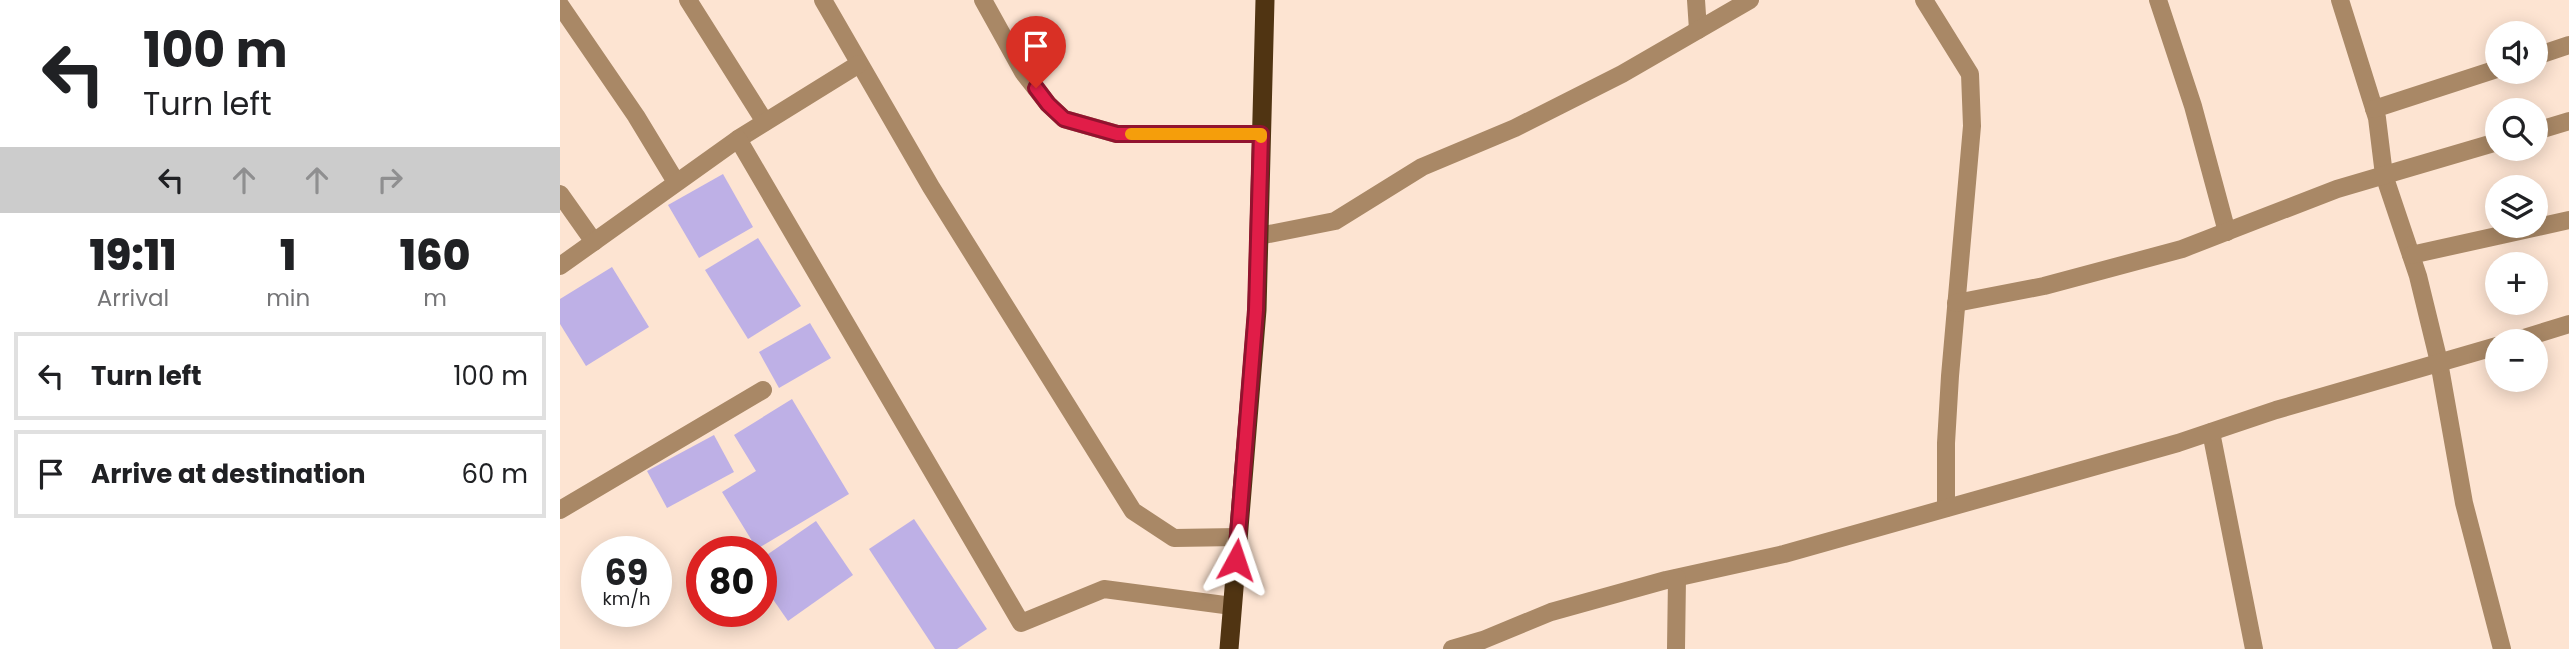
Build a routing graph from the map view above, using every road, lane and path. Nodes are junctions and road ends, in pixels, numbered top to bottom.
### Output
1 (688, 0) edge
2 (823, 0) edge
3 (983, 0) edge
4 (1265, 0) edge
5 (1696, 0) edge
6 (1750, 0) edge
7 (1924, 0) edge
8 (2158, 0) edge
9 (2340, 0) edge
10 (560, 5) edge
11 (1698, 30) junction
12 (2569, 45) edge
13 (2548, 52) edge
14 (859, 64) junction
15 (2485, 73) edge
16 (2374, 109) junction
17 (2569, 121) edge
18 (765, 122) junction
19 (2548, 127) edge
20 (1261, 134) junction
21 (738, 139) junction
22 (2485, 146) edge
23 (2384, 175) junction
24 (676, 183) junction
25 (560, 194) edge
26 (2569, 219) edge
27 (2227, 232) junction
28 (1259, 236) junction
29 (594, 242) junction
30 (2412, 255) junction
31 (560, 265) edge
32 (1956, 303) junction
33 (2569, 324) edge
34 (2548, 330) edge
35 (2485, 349) edge
36 (2439, 362) junction
37 (763, 390) dead end
38 (2211, 432) junction
39 (1947, 508) junction
40 (560, 510) edge
41 (1238, 537) junction
42 (1677, 578) junction
43 (1232, 606) junction
44 (1483, 644) edge
45 (1229, 649) edge
46 (1452, 649) edge
47 (1676, 649) edge
48 (2254, 649) edge
49 (2502, 649) edge

1 - 18 street
2 - 14 street
3 - 20 street
4 - 20 highway
5 - 11 street
6 - 11 street
7 - 32 street
8 - 27 street
9 - 16 street
10 - 24 street
11 - 28 street
12 - 13 street
14 - 18 street
14 - 41 street
15 - 16 street
16 - 23 street
17 - 19 street
18 - 21 street
20 - 28 highway
21 - 24 street
21 - 43 street
22 - 23 street
23 - 27 street
23 - 30 street
24 - 29 street
25 - 29 street
26 - 30 street
27 - 32 street
28 - 41 highway
29 - 31 street
30 - 36 street
32 - 39 street
33 - 34 street
35 - 36 street
36 - 38 street
36 - 49 street
37 - 40 street
38 - 39 street
38 - 48 street
39 - 42 street
41 - 43 highway
42 - 44 street
42 - 47 street
43 - 45 highway
44 - 46 street

